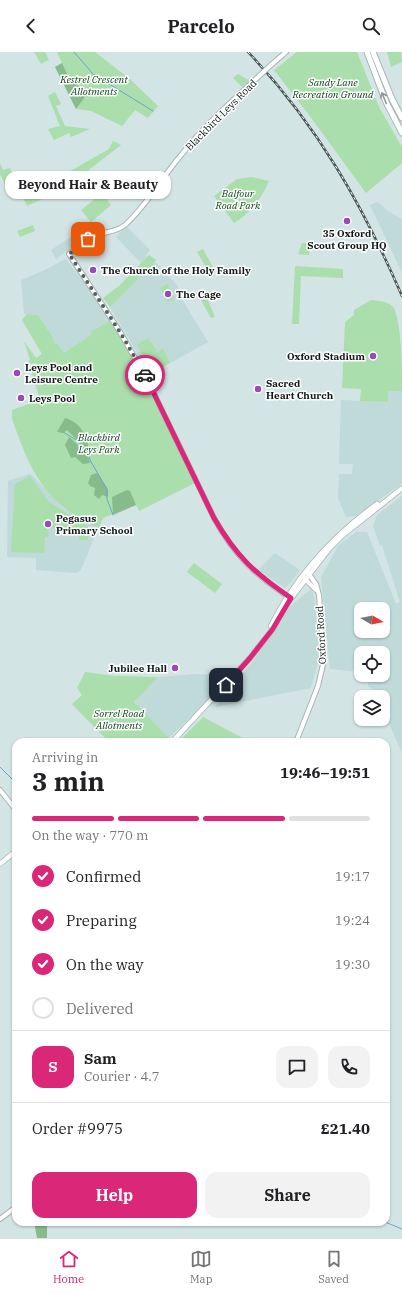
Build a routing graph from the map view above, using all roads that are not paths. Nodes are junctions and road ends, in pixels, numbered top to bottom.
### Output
1 (286, 52) edge
2 (366, 52) edge
3 (373, 52) edge
4 (402, 118) edge
5 (402, 132) edge
6 (401, 489) edge
7 (308, 573) junction
8 (304, 578) junction
9 (319, 595) junction
10 (289, 597) junction
11 (176, 738) edge
12 (298, 738) edge
13 (0, 790) edge
14 (12, 805) edge
15 (12, 854) edge
16 (12, 857) edge
17 (0, 864) edge
18 (12, 1210) edge
19 (0, 1219) edge

1 - 10 street, Blackbird Leys Road, bridge
5 -> 2 highway
3 - 4 highway
6 - 7 main road
7 - 8 main road
7 - 9 street, Oxford Road
8 - 9 street, Oxford Road
8 - 10 main road
9 - 12 street, Oxford Road
10 - 11 main road
13 - 14 street
15 - 17 main road
16 - 17 main road
18 - 19 street

